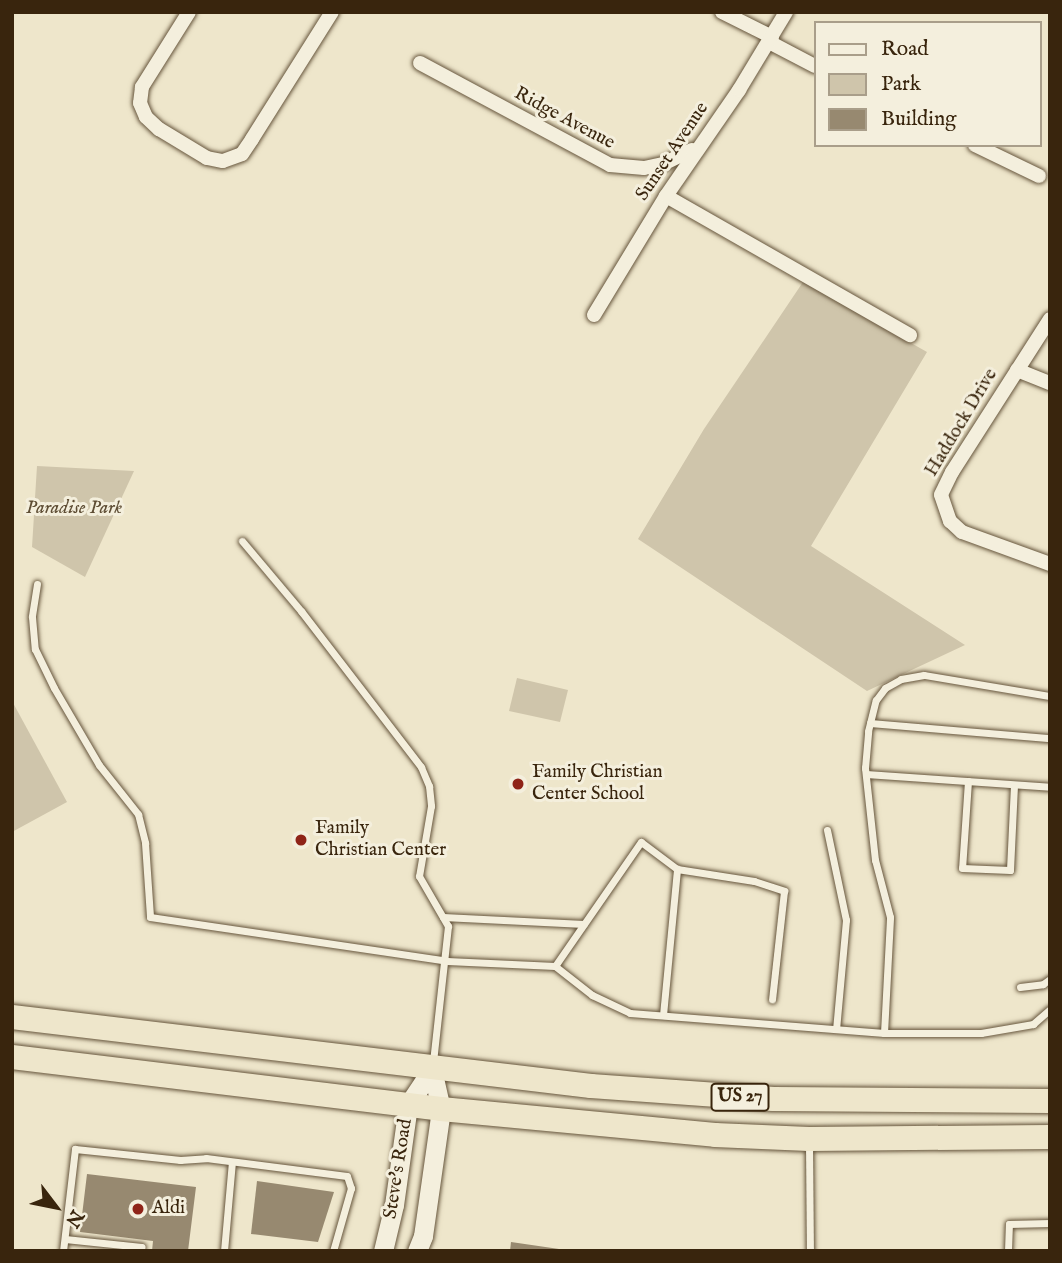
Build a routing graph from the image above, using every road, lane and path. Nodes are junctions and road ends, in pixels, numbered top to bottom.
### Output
1 (189, 12) edge
2 (332, 12) edge
3 (722, 12) edge
4 (786, 12) edge
5 (770, 40) junction
6 (420, 63) dead end
7 (814, 65) edge
8 (979, 147) edge
9 (696, 148) junction
10 (1039, 176) dead end
11 (666, 196) junction
12 (594, 315) dead end
13 (1048, 322) edge
14 (910, 335) dead end
15 (1017, 370) junction
16 (1050, 383) edge
17 (242, 541) dead end
18 (1050, 565) edge
19 (37, 584) dead end
20 (1050, 696) edge
21 (870, 723) junction
22 (1050, 738) edge
23 (866, 774) junction
24 (968, 781) junction
25 (1014, 785) junction
26 (1050, 787) edge
27 (827, 830) dead end
28 (677, 869) junction
29 (443, 916) junction
30 (584, 924) junction
31 (447, 961) junction
32 (555, 966) junction
33 (1050, 979) edge
34 (1020, 987) dead end
35 (772, 999) dead end
36 (1050, 1009) edge
37 (663, 1015) junction
38 (12, 1017) edge
39 (836, 1029) junction
40 (884, 1033) junction
41 (12, 1058) edge
42 (432, 1069) junction
43 (1050, 1101) edge
44 (408, 1105) junction
45 (441, 1109) junction
46 (1050, 1123) edge
47 (1050, 1138) edge
48 (809, 1139) junction
49 (843, 1139) junction
50 (232, 1162) junction
51 (1050, 1223) edge
52 (65, 1239) junction
53 (142, 1247) dead end
54 (63, 1251) edge
55 (224, 1251) edge
56 (333, 1251) edge
57 (383, 1251) edge
58 (417, 1251) edge
59 (810, 1251) edge
60 (1008, 1251) edge

1 - 2 street
3 - 5 street
4 - 5 street, Sunset Avenue
5 - 7 street
5 - 9 street, Sunset Avenue
6 - 9 street, Ridge Avenue
8 - 10 street
9 - 11 street, Sunset Avenue
11 - 12 street, Sunset Avenue
11 - 14 street
13 - 15 street, Haddock Drive
15 - 16 street
15 - 18 street, Haddock Drive
17 - 29 lane
19 - 31 lane
20 - 21 lane
21 - 22 lane
21 - 23 lane
23 - 24 lane
23 - 40 lane
24 - 25 lane
24 - 25 lane
25 - 26 lane
27 - 39 lane
28 - 30 lane
28 - 35 lane
28 - 37 lane
29 - 30 lane
29 - 31 lane
30 - 32 lane
31 - 32 lane
31 - 42 lane
32 - 37 lane
33 - 34 lane
36 - 40 lane
37 - 39 lane
38 - 42 highway, US 27
39 - 40 lane
41 - 44 highway, US 27
42 - 43 highway, US 27
42 - 44 street, Steve's Road
42 - 45 street, Steve's Road
44 - 45 highway, US 27
44 - 57 street, Steve's Road
45 - 48 highway, US 27
45 - 58 street, Steve's Road
46 - 49 highway
47 - 49 highway, US 27
48 - 49 highway, US 27
48 - 59 lane
50 - 52 lane
50 - 55 lane
50 - 56 lane
51 - 60 lane
52 - 53 lane
52 - 54 lane

